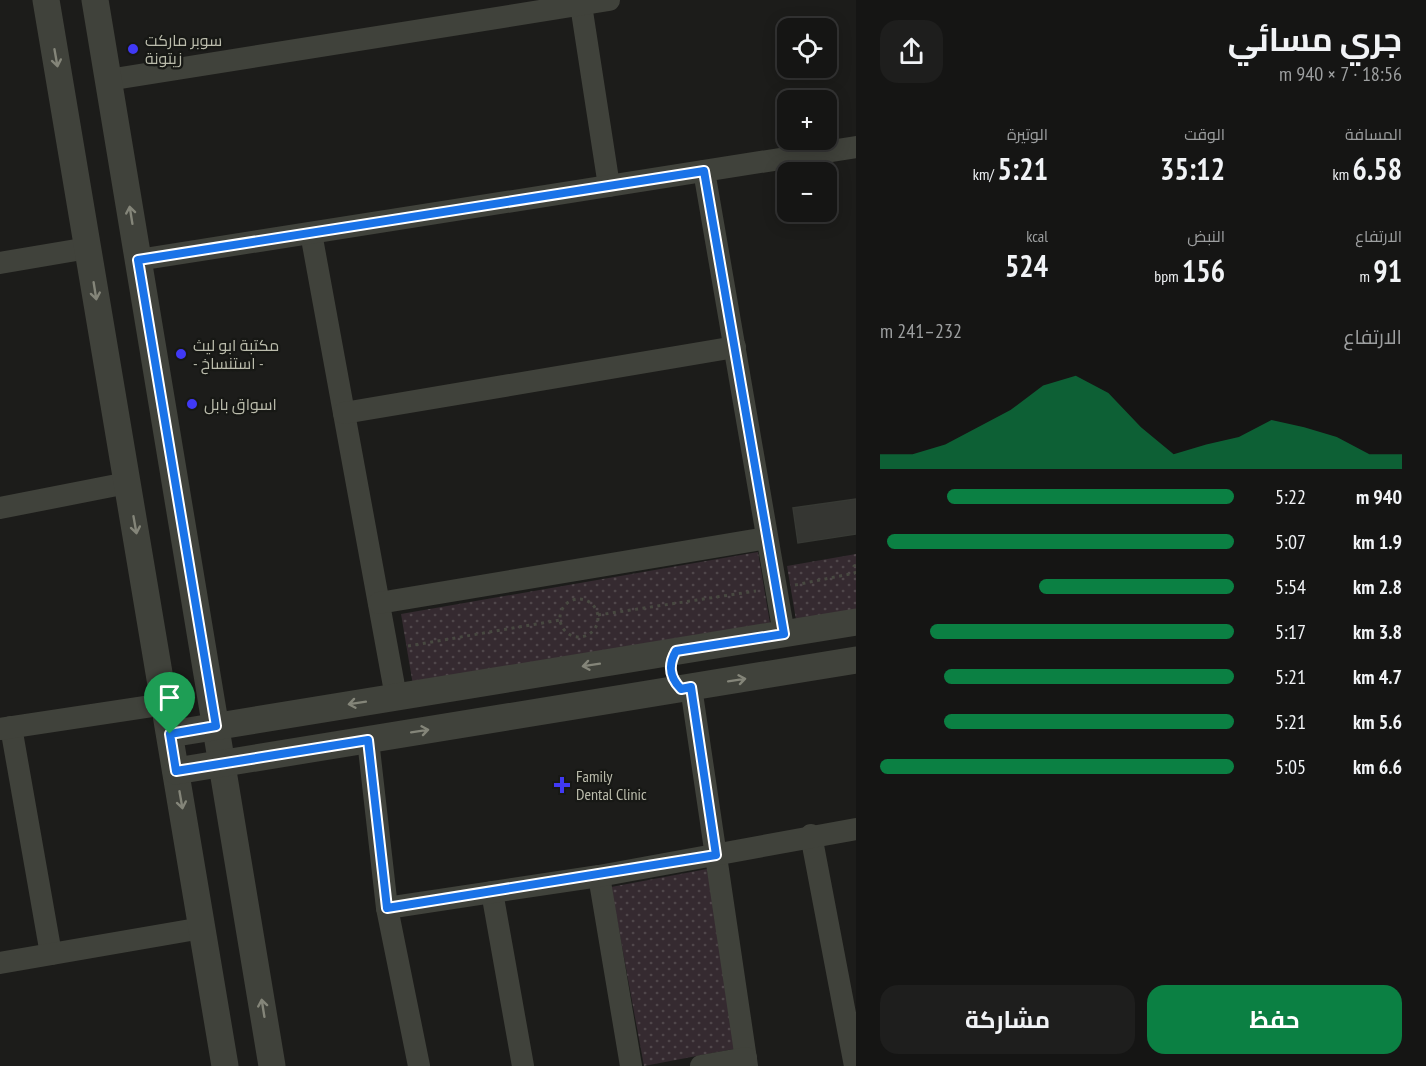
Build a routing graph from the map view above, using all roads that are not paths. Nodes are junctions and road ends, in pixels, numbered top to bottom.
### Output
1 (46, 0) edge
2 (95, 0) edge
3 (609, 0) edge
4 (581, 4) junction
5 (108, 80) junction
6 (856, 147) edge
7 (704, 171) junction
8 (609, 186) junction
9 (311, 233) junction
10 (88, 248) junction
11 (138, 260) junction
12 (0, 263) edge
13 (735, 347) junction
14 (344, 413) junction
15 (128, 483) junction
16 (0, 508) edge
17 (767, 538) junction
18 (378, 603) junction
19 (856, 622) edge
20 (784, 634) junction
21 (676, 651) junction
22 (632, 658) junction
23 (856, 660) edge
24 (686, 688) junction
25 (640, 695) junction
26 (396, 697) junction
27 (165, 704) junction
28 (216, 726) junction
29 (5, 728) edge
30 (170, 734) junction
31 (368, 740) junction
32 (222, 764) junction
33 (176, 771) junction
34 (856, 829) edge
35 (811, 835) junction
36 (716, 855) junction
37 (600, 876) junction
38 (492, 892) junction
39 (387, 908) junction
40 (202, 928) junction
41 (51, 954) junction
42 (0, 963) edge
43 (746, 1062) edge
44 (225, 1066) edge
45 (272, 1066) edge
46 (419, 1066) edge
47 (523, 1066) edge
48 (631, 1066) edge
49 (701, 1066) edge
50 (855, 1066) edge

1 -> 10 street
2 - 5 street
3 - 4 street
4 - 5 street
4 - 8 street
11 -> 5 street
6 - 7 street
7 - 8 street
7 - 13 street
8 - 9 street
9 - 11 street
9 - 14 street
10 - 12 street
10 -> 15 street
11 - 28 street
13 - 14 street
13 - 17 street
14 - 18 street
15 - 16 street
15 -> 27 street
17 - 18 street
17 - 20 street
18 - 26 street
19 - 20 street
20 - 21 street
21 - 22 street
21 - 24 street
22 - 25 street
22 -> 26 street
24 -> 23 street
24 - 25 street
24 - 36 street
31 -> 25 street
26 -> 28 street
27 - 29 street
27 - 30 street
28 - 30 street
28 - 32 street
29 - 41 street
30 - 33 street
31 - 32 street
31 - 39 street
32 - 33 street
45 -> 32 street
33 -> 40 street
34 - 35 street
35 - 36 street
35 - 50 street
36 - 37 street
36 - 43 street
37 - 38 street
37 - 48 street
38 - 39 street
38 - 47 street
39 - 46 street
40 - 41 street
40 - 44 street
41 - 42 street
43 - 49 street

